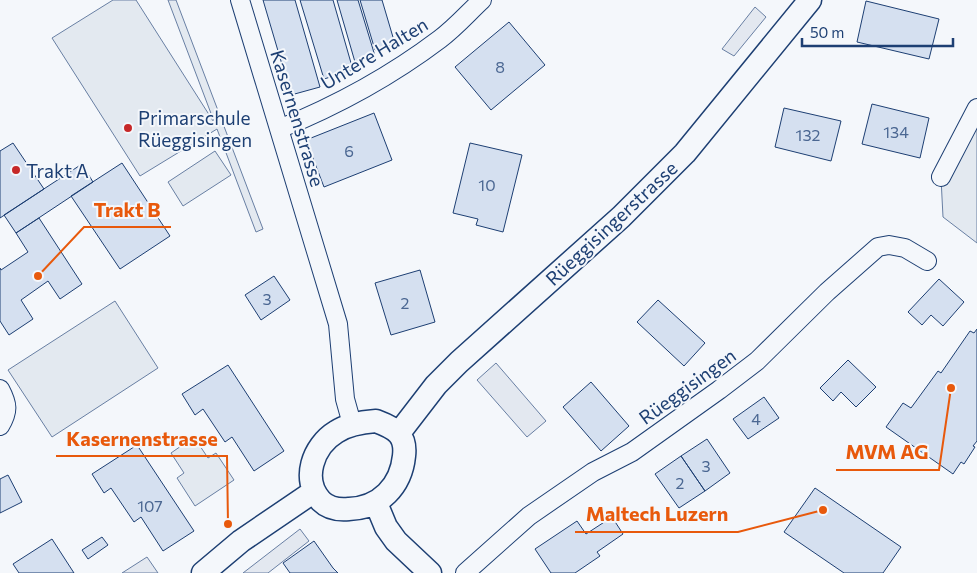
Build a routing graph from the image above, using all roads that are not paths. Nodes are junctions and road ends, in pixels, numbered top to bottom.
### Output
1 (240, 0) edge
2 (482, 0) edge
3 (810, 0) edge
4 (977, 108) edge
5 (279, 129) junction
6 (941, 178) dead end
7 (927, 261) dead end
8 (0, 389) edge
9 (352, 424) junction
10 (0, 426) edge
11 (398, 433) junction
12 (313, 492) junction
13 (376, 503) junction
14 (203, 573) edge
15 (430, 573) edge
16 (465, 573) edge

1 - 5 street, Kasernenstrasse
2 - 5 street, Untere Halten
3 - 11 street, Rüeggisingerstrasse
4 - 6 street
5 - 9 street, Kasernenstrasse
7 - 16 street, Rüeggisingen
8 - 10 street
9 - 11 street
9 - 12 street
11 - 13 street
12 - 13 street
12 - 14 street
13 - 15 street

